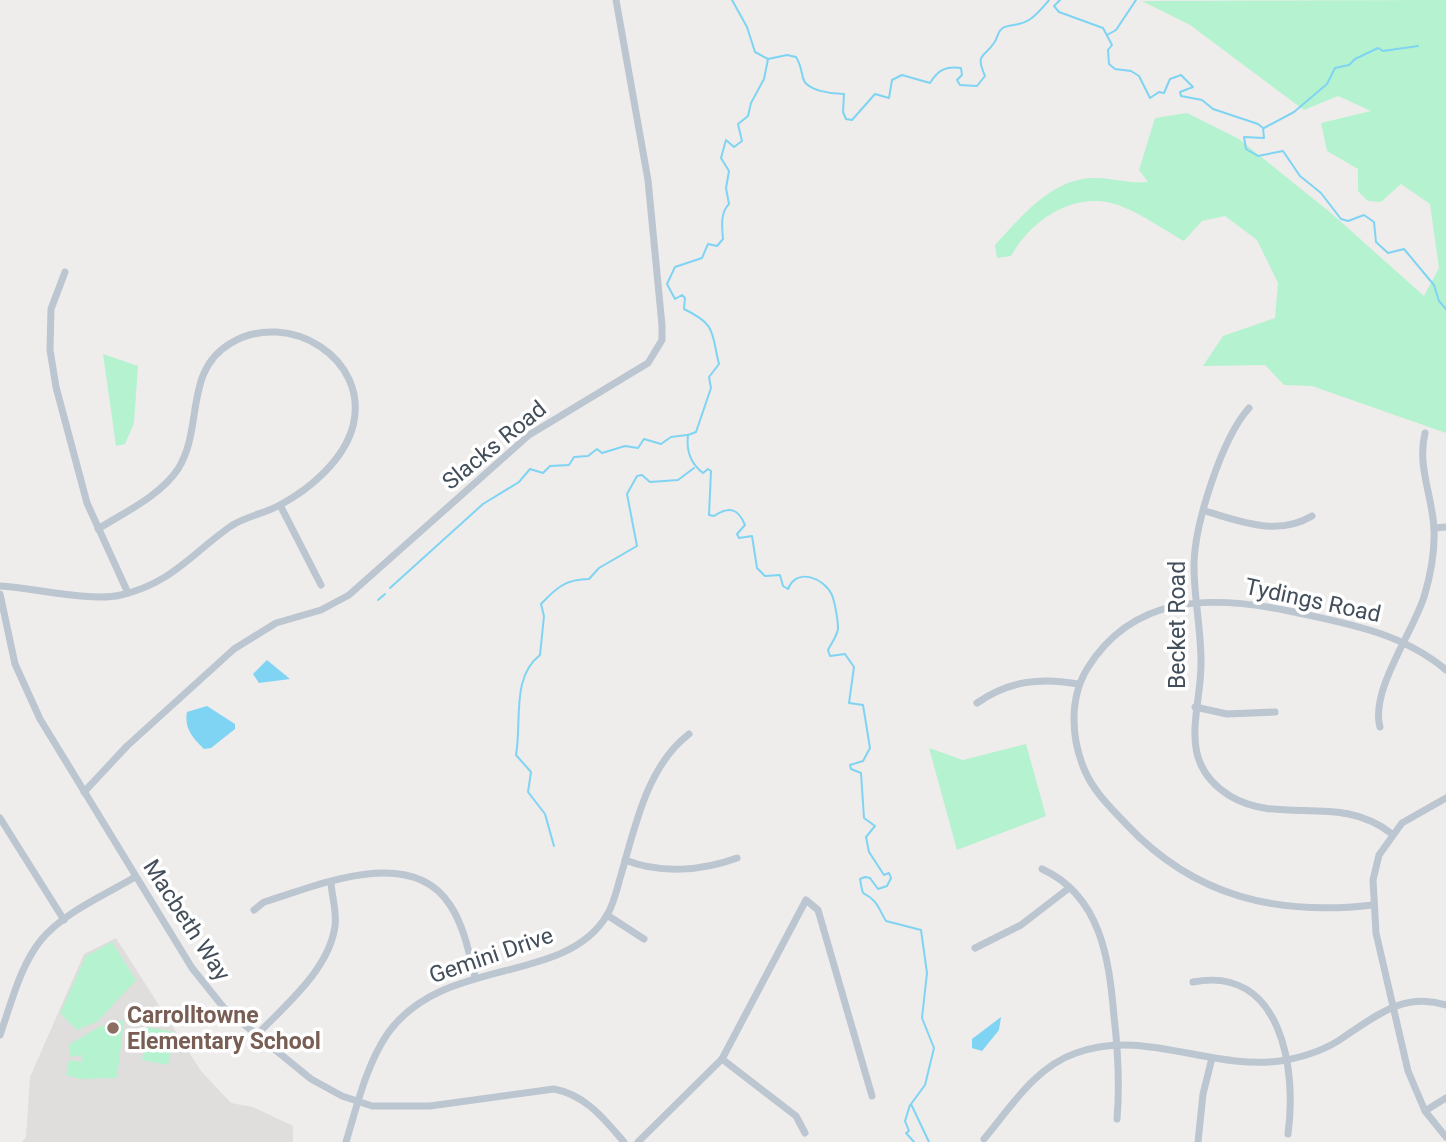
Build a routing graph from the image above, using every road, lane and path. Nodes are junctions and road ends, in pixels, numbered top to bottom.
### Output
1 (615, 0) edge
2 (65, 272) dead end
3 (1249, 408) dead end
4 (1425, 433) dead end
5 (280, 505) junction
6 (1205, 511) junction
7 (1312, 516) dead end
8 (1446, 527) edge
9 (98, 528) junction
10 (1434, 528) junction
11 (321, 585) dead end
12 (0, 586) edge
13 (128, 593) junction
14 (0, 594) edge
15 (1196, 604) junction
16 (1405, 643) junction
17 (1446, 670) edge
18 (1078, 684) junction
19 (977, 703) dead end
20 (1195, 708) junction
21 (1275, 712) dead end
22 (1380, 727) dead end
23 (689, 734) dead end
24 (83, 792) junction
25 (1446, 797) edge
26 (0, 818) edge
27 (2, 828) edge
28 (1392, 834) junction
29 (737, 858) dead end
30 (625, 860) junction
31 (1042, 869) dead end
32 (135, 877) junction
33 (331, 883) junction
34 (1069, 888) junction
35 (1373, 905) junction
36 (254, 910) dead end
37 (607, 915) junction
38 (64, 920) junction
39 (644, 939) dead end
40 (975, 948) dead end
41 (475, 977) junction
42 (1193, 982) dead end
43 (1394, 1005) junction
44 (1446, 1005) edge
45 (0, 1035) edge
46 (257, 1035) junction
47 (1118, 1044) junction
48 (1212, 1058) junction
49 (723, 1059) junction
50 (1287, 1060) junction
51 (872, 1096) dead end
52 (1446, 1098) edge
53 (358, 1102) junction
54 (1425, 1111) junction
55 (1117, 1119) dead end
56 (805, 1133) dead end
57 (1288, 1134) dead end
58 (1446, 1137) edge
59 (984, 1139) dead end
60 (346, 1142) edge
61 (624, 1142) edge
62 (638, 1142) edge
63 (1198, 1142) edge

1 - 24 street, Slacks Road
2 - 9 street
3 - 6 street, Becket Road
4 - 10 street
5 - 9 street
5 - 11 street
5 - 13 street
6 - 7 street
6 - 15 street, Becket Road
8 - 10 street
9 - 13 street
10 - 16 street
12 - 13 street
14 - 24 street, Macbeth Way
15 - 16 street, Tydings Road
15 - 18 street, Tydings Road
15 - 20 street, Becket Road
16 - 17 street, Tydings Road
16 - 22 street
18 - 19 street
18 - 35 street, Tydings Road
20 - 21 street
20 - 28 street, Becket Road
23 - 30 street, Gemini Drive
24 - 32 street, Macbeth Way
25 - 28 street
26 - 27 street
27 - 38 street
28 - 35 street
29 - 30 street
30 - 37 street, Gemini Drive
31 - 34 street
32 - 38 street
32 - 46 street, Macbeth Way
33 - 36 street
33 - 41 street
33 - 46 street
34 - 40 street
34 - 47 street
35 - 43 street
37 - 39 street
37 - 41 street, Gemini Drive
38 - 45 street
41 - 53 street, Gemini Drive
42 - 50 street
43 - 44 street
43 - 50 street
43 - 54 street
46 - 53 street, Macbeth Way
47 - 48 street
47 - 55 street
47 - 59 street
48 - 50 street
48 - 63 street
49 - 51 street
49 - 56 street
49 - 62 street
50 - 57 street
52 - 54 street
53 - 60 street, Gemini Drive
53 - 61 street, Macbeth Way
54 - 58 street

